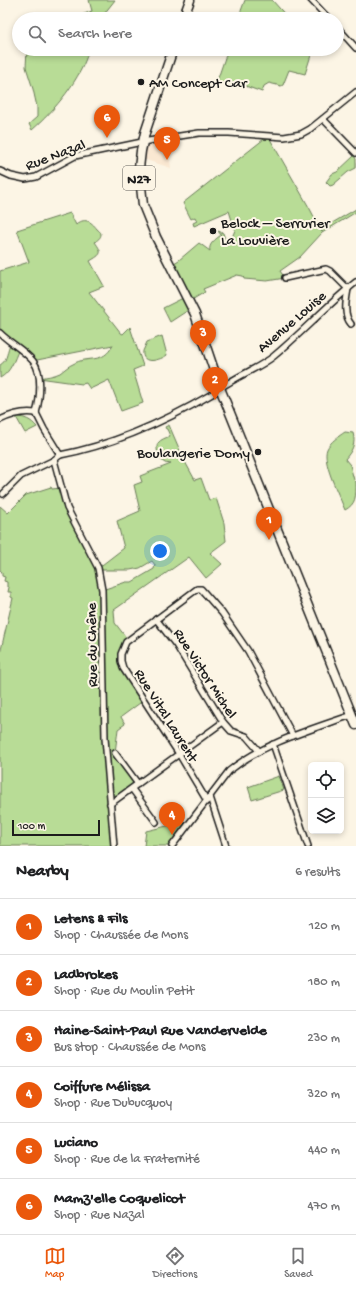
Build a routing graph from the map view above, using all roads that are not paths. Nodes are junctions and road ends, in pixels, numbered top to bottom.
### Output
1 (190, 0) edge
2 (311, 0) edge
3 (186, 12) edge
4 (323, 12) edge
5 (344, 35) edge
6 (356, 48) edge
7 (171, 56) edge
8 (356, 92) edge
9 (323, 119) junction
10 (142, 142) junction
11 (356, 154) edge
12 (0, 171) edge
13 (285, 278) dead end
14 (356, 282) edge
15 (348, 289) junction
16 (351, 324) dead end
17 (0, 333) edge
18 (220, 388) junction
19 (36, 413) junction
20 (0, 420) edge
21 (60, 455) junction
22 (54, 460) junction
23 (3, 494) dead end
24 (156, 618) junction
25 (354, 719) edge
26 (223, 722) junction
27 (293, 736) junction
28 (273, 744) junction
29 (259, 751) junction
30 (115, 753) dead end
31 (179, 754) junction
32 (138, 784) junction
33 (132, 789) junction
34 (208, 799) junction
35 (110, 804) junction
36 (156, 822) dead end
37 (114, 846) edge
38 (172, 846) edge
39 (226, 846) edge
40 (308, 846) edge

1 - 3 main road
2 - 4 street
5 - 6 street
7 - 10 main road, N27
8 - 9 street, Rue Nazal
9 - 10 street, Rue Nazal
9 - 11 street
10 - 12 street, Rue Nazal
10 - 18 main road, N27
13 - 15 street
14 - 15 street, Avenue Louise
15 - 16 street
15 - 18 street, Avenue Louise
17 - 19 street
18 - 21 street, Avenue Louise
18 - 25 main road, N27
19 - 20 street
19 - 21 street
21 - 22 street
22 - 23 street
22 - 35 street, Rue du Chêne
24 - 26 street, Rue Victor Michel
24 - 27 street
24 - 31 street, Rue Vital Laurent
25 - 27 street
26 - 29 street, Rue Victor Michel
26 - 31 street
27 - 28 street
28 - 29 street
28 - 40 street
29 - 34 street
30 - 32 street
31 - 32 street
31 - 34 street, Rue Vital Laurent
32 - 33 street
33 - 35 street
33 - 36 street
34 - 38 street
34 - 39 street, Rue Vital Laurent
35 - 37 street, Rue du Chêne

